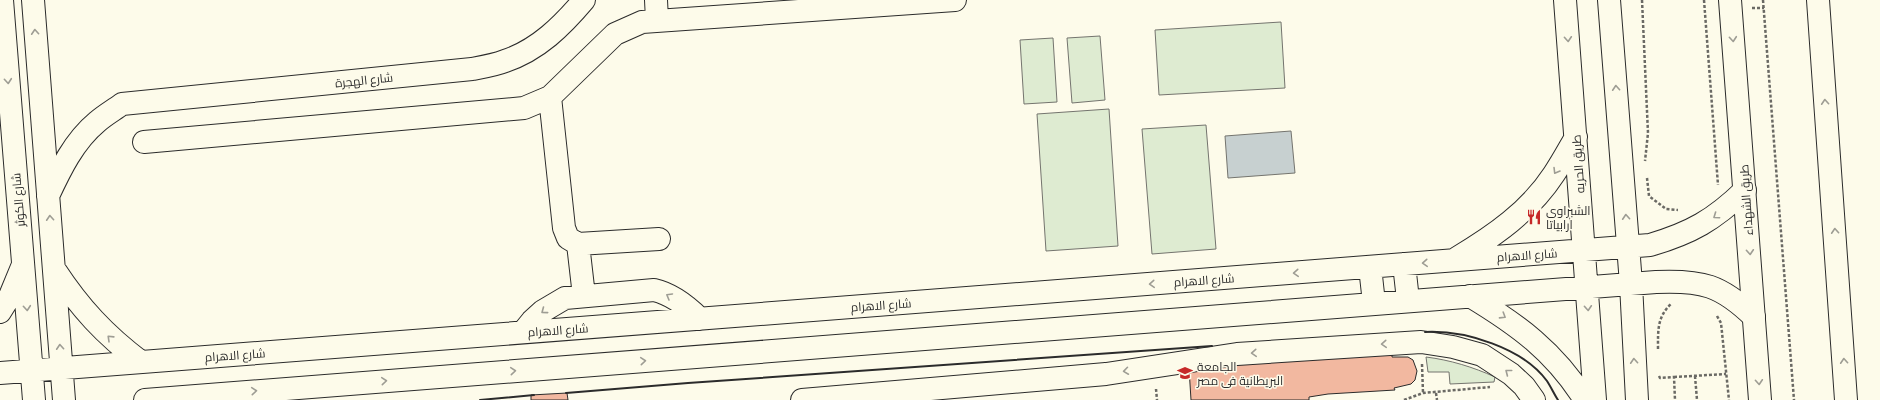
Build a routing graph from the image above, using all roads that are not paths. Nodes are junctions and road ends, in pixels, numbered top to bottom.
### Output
1 (2, 0) edge
2 (33, 0) edge
3 (584, 0) edge
4 (955, 0) edge
5 (1565, 0) edge
6 (1609, 0) edge
7 (1730, 0) edge
8 (1818, 0) edge
9 (924, 1) edge
10 (791, 6) edge
11 (656, 10) edge
12 (550, 97) junction
13 (1576, 137) junction
14 (144, 142) dead end
15 (1745, 190) junction
16 (48, 196) junction
17 (659, 239) dead end
18 (578, 244) junction
19 (1628, 247) junction
20 (1584, 251) junction
21 (1452, 261) junction
22 (23, 264) junction
23 (1404, 264) junction
24 (1370, 267) junction
25 (54, 268) junction
26 (1631, 284) junction
27 (1587, 286) junction
28 (584, 296) junction
29 (1470, 296) junction
30 (1408, 300) junction
31 (1374, 303) junction
32 (0, 312) edge
33 (1754, 317) junction
34 (700, 319) junction
35 (523, 332) junction
36 (141, 362) junction
37 (61, 368) junction
38 (32, 371) junction
39 (0, 373) edge
40 (924, 395) edge
41 (34, 400) edge
42 (64, 400) edge
43 (145, 400) edge
44 (802, 400) edge
45 (1526, 400) edge
46 (1534, 400) edge
47 (1585, 400) edge
48 (1595, 400) edge
49 (1637, 400) edge
50 (1760, 400) edge
51 (1846, 400) edge

1 -> 22 street, شارع الكوثر
16 -> 2 street
3 - 16 street, شارع الهجرة
4 - 9 street
5 -> 13 street, طريق الحريه
19 -> 6 street
7 -> 15 street, طريق الشهداء
51 -> 8 street
9 - 10 street
10 - 11 street
11 - 12 street
12 - 14 street
12 - 18 street
13 - 20 street, طريق الحريه
13 -> 21 street
15 -> 19 street, شارع الاهرام
15 -> 33 street, طريق الشهداء
25 -> 16 street
17 - 18 street
18 - 28 street
19 - 20 street, شارع الاهرام
19 - 26 street
20 - 21 street, شارع الاهرام
20 - 27 street, طريق الحريه
21 -> 23 street, شارع الاهرام
22 - 32 street
22 -> 38 street, شارع الكوثر
23 - 24 street, شارع الاهرام
23 - 30 street
24 - 31 street
24 -> 34 street, شارع الاهرام
36 -> 25 street
37 -> 25 street
26 - 27 street
26 - 33 street
49 -> 26 street
27 - 29 street
27 -> 48 street, طريق الحريه
34 -> 28 street
28 -> 35 street
29 - 30 street
29 -> 47 street
30 - 31 street
43 -> 31 street
33 -> 50 street, طريق الشهداء
34 - 35 street, شارع الاهرام
35 - 36 street, شارع الاهرام
36 - 37 street, شارع الاهرام
37 - 38 street, شارع الاهرام
37 - 42 street
38 - 39 street, شارع الاهرام
38 - 41 street, شارع الكوثر
40 - 44 street
46 -> 40 street
45 - 46 street

